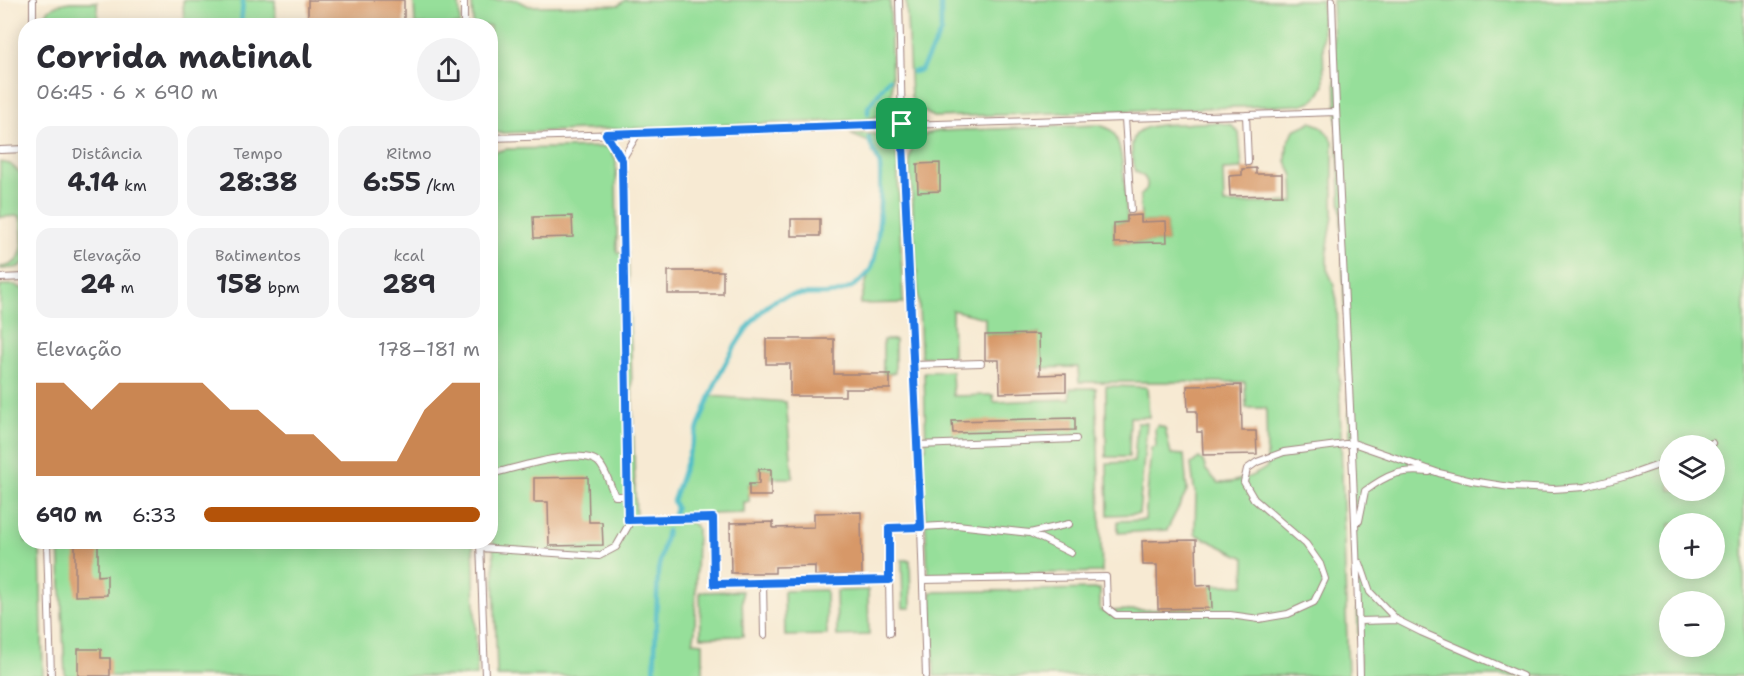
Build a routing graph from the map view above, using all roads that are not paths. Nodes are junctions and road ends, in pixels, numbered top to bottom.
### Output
1 (33, 0) edge
2 (464, 0) edge
3 (899, 0) edge
4 (1332, 0) edge
5 (33, 18) edge
6 (464, 18) edge
7 (1336, 112) junction
8 (1246, 115) junction
9 (1125, 118) junction
10 (902, 124) junction
11 (638, 133) junction
12 (606, 134) junction
13 (498, 138) edge
14 (18, 149) edge
15 (0, 150) edge
16 (622, 160) junction
17 (1248, 162) dead end
18 (1131, 210) dead end
19 (18, 277) edge
20 (0, 278) edge
21 (981, 363) dead end
22 (913, 365) junction
23 (1076, 439) dead end
24 (1353, 443) junction
25 (917, 445) junction
26 (1659, 465) edge
27 (498, 472) edge
28 (1439, 473) junction
29 (628, 496) junction
30 (628, 520) junction
31 (1069, 524) dead end
32 (921, 527) junction
33 (1030, 533) junction
34 (1356, 543) junction
35 (498, 547) edge
36 (46, 549) edge
37 (480, 549) edge
38 (1071, 553) dead end
39 (889, 580) junction
40 (923, 580) junction
41 (763, 583) junction
42 (1397, 620) junction
43 (1359, 621) junction
44 (890, 633) dead end
45 (764, 635) dead end
46 (51, 676) edge
47 (484, 676) edge
48 (926, 676) edge
49 (1360, 676) edge
50 (1522, 676) edge

1 - 5 lane
2 - 6 lane
3 - 10 lane
4 - 7 lane
7 - 8 lane
7 - 24 lane
8 - 9 lane
8 - 17 lane
9 - 10 lane
9 - 18 lane
10 - 11 lane
10 - 22 lane
11 - 12 lane
11 - 16 lane
12 - 13 lane
12 - 16 lane
14 - 15 lane
16 - 29 lane
19 - 20 lane
21 - 22 lane
22 - 25 lane
23 - 25 lane
24 - 28 lane
24 - 34 lane
24 - 40 lane
25 - 32 lane
26 - 28 lane
27 - 29 lane
28 - 34 lane
29 - 30 lane
30 - 35 lane
30 - 41 lane
31 - 33 lane
32 - 33 lane
32 - 39 lane
32 - 40 lane
33 - 38 lane
34 - 42 lane
34 - 43 lane
36 - 46 lane
37 - 47 lane
39 - 41 lane
39 - 44 lane
40 - 48 lane
41 - 45 lane
42 - 43 lane
42 - 50 lane
43 - 49 lane

